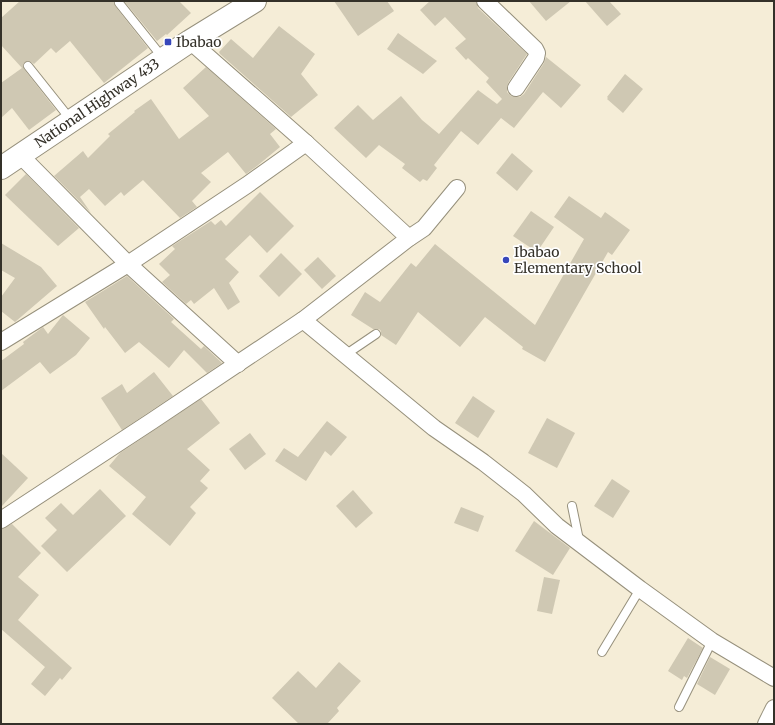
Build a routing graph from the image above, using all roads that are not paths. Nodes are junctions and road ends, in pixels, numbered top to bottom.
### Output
1 (255, 1) edge
2 (485, 1) edge
3 (119, 3) dead end
4 (190, 41) junction
5 (163, 59) junction
6 (28, 66) dead end
7 (516, 88) dead end
8 (71, 120) junction
9 (306, 143) junction
10 (20, 155) junction
11 (1, 168) edge
12 (457, 188) dead end
13 (409, 238) junction
14 (128, 264) junction
15 (303, 320) junction
16 (376, 334) dead end
17 (1, 342) edge
18 (345, 355) junction
19 (238, 364) junction
20 (572, 506) dead end
21 (1, 520) edge
22 (579, 543) junction
23 (640, 589) junction
24 (712, 641) junction
25 (602, 652) dead end
26 (774, 678) edge
27 (679, 707) dead end
28 (774, 708) edge
29 (766, 724) edge

1 - 4 main road, National Highway 433
2 - 7 street
3 - 5 lane
4 - 5 main road, National Highway 433
4 - 9 street
5 - 8 main road, National Highway 433
6 - 8 lane
8 - 10 main road, National Highway 433
9 - 13 street
9 - 14 street
10 - 11 main road, National Highway 433
10 - 14 street
12 - 13 street
13 - 15 street
14 - 17 street
14 - 19 street
15 - 18 street
15 - 19 street
16 - 18 lane
18 - 22 street
19 - 21 street
20 - 22 lane
22 - 23 street
23 - 24 street
23 - 25 lane
24 - 26 street
24 - 27 lane
28 - 29 street

